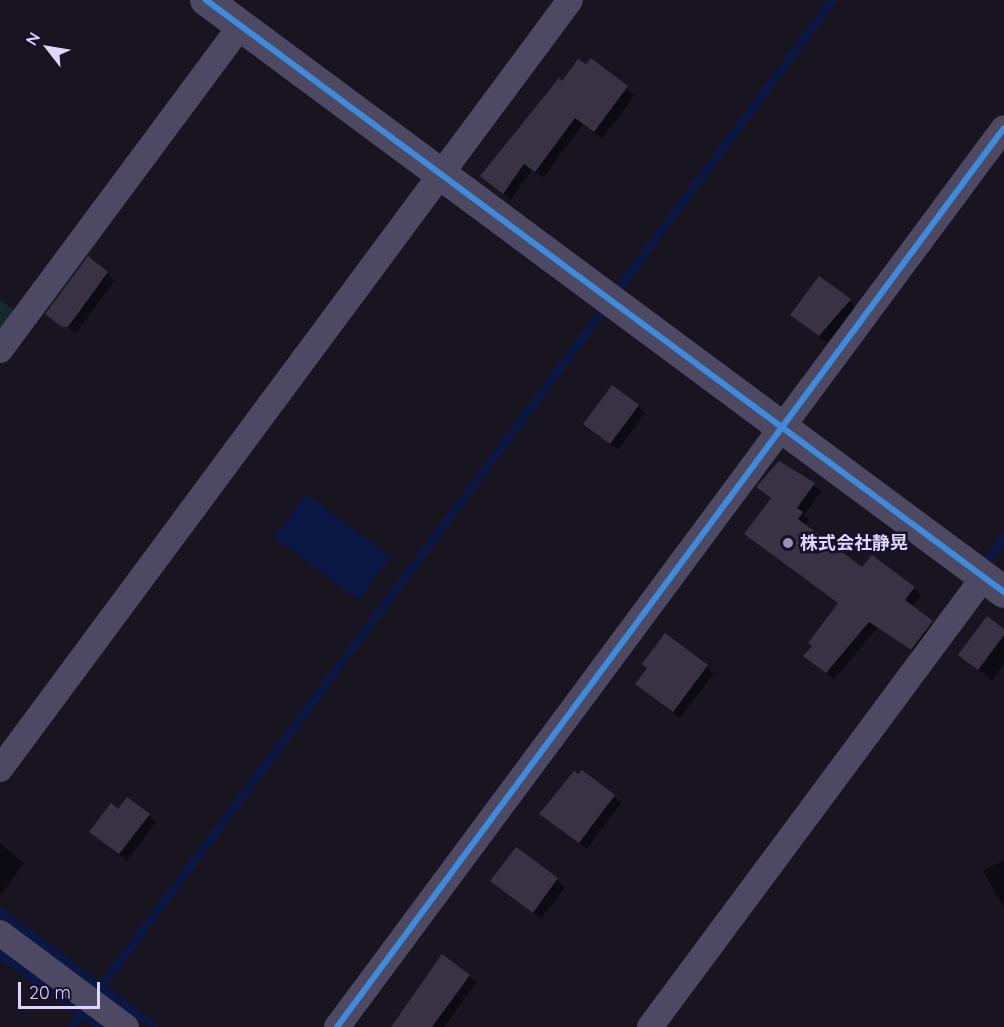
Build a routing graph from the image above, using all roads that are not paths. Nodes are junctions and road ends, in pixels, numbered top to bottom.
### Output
1 (206, 0) edge
2 (570, 0) edge
3 (241, 25) junction
4 (1004, 128) edge
5 (441, 174) junction
6 (0, 350) edge
7 (782, 427) junction
8 (994, 585) edge
9 (0, 769) edge
10 (0, 933) edge
11 (126, 1027) edge
12 (337, 1027) edge
13 (650, 1027) edge

1 - 3 street
2 - 5 street
3 - 5 street
3 - 6 street
4 - 7 street
5 - 7 street
5 - 9 street
7 - 8 street
7 - 12 street
8 - 13 street
10 - 11 street

